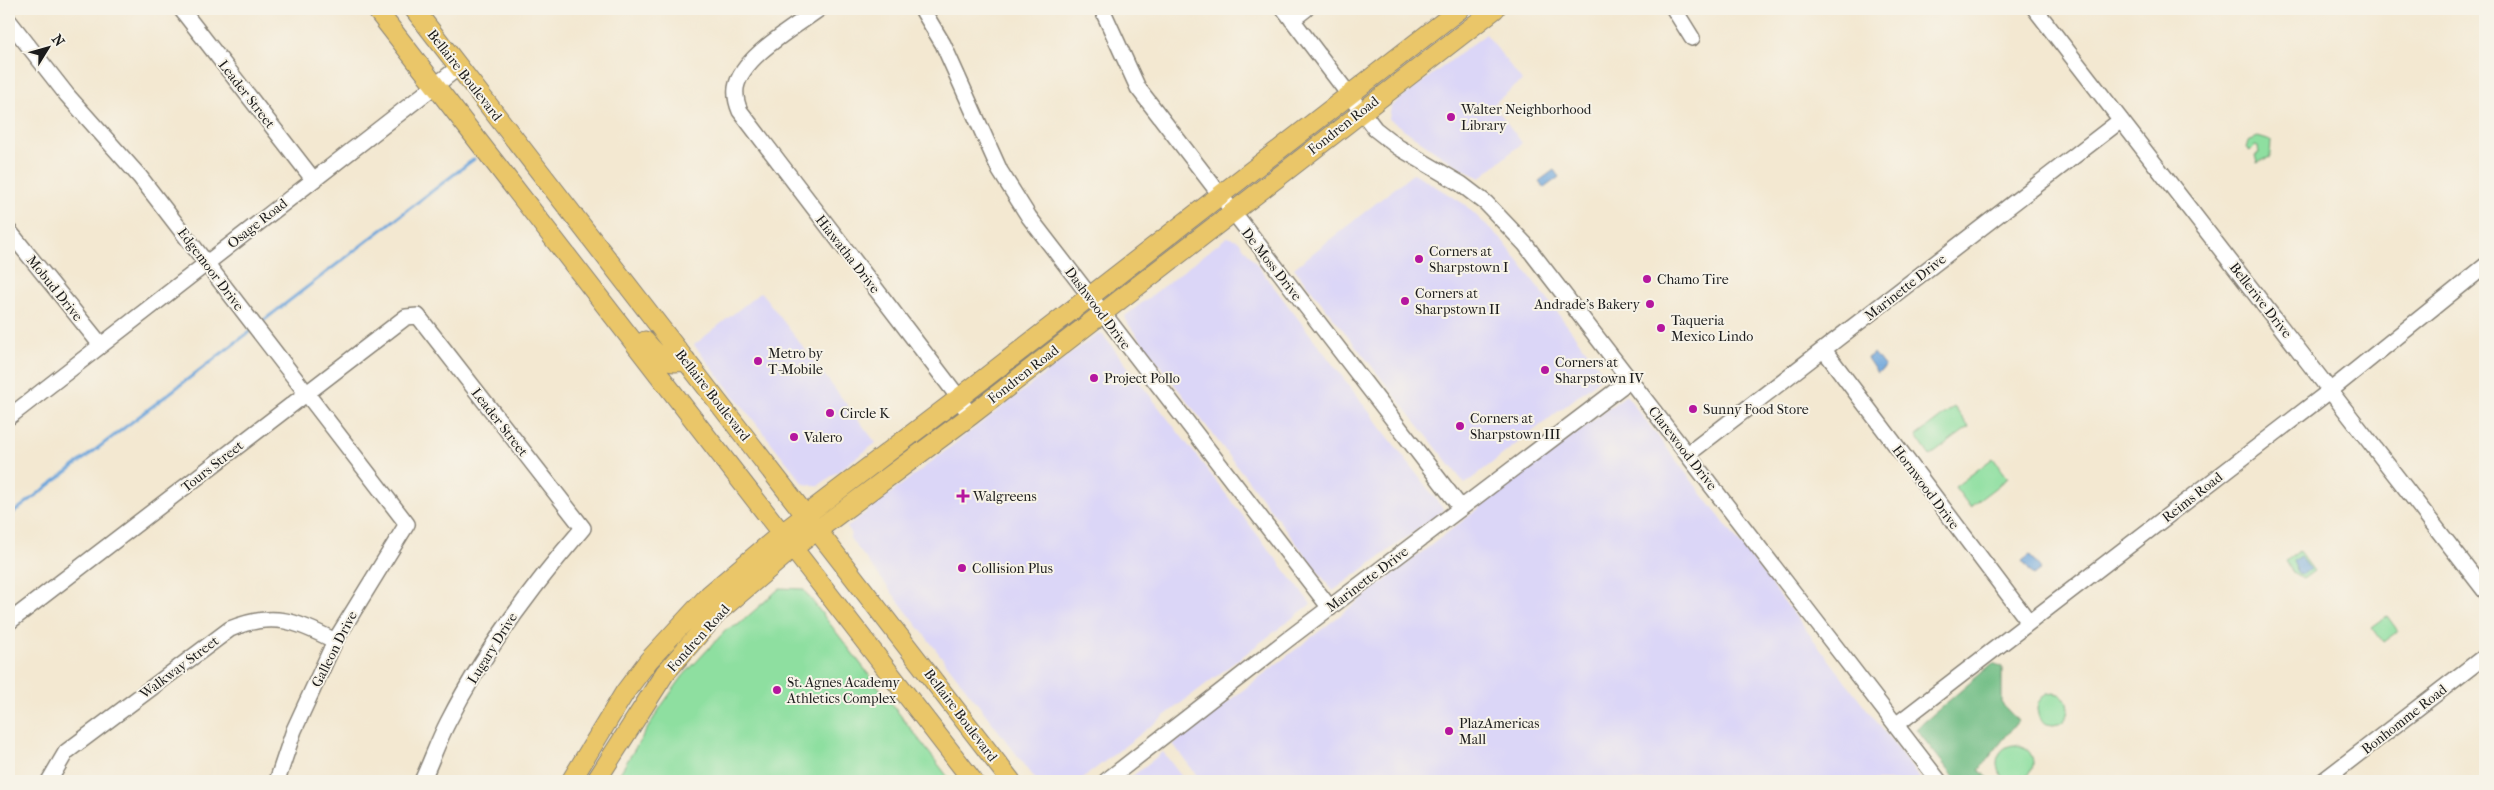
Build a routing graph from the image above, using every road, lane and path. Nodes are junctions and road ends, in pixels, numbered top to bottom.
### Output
1 (181, 9) edge
2 (376, 9) edge
3 (414, 9) edge
4 (819, 9) edge
5 (922, 9) edge
6 (1102, 9) edge
7 (1306, 9) edge
8 (1460, 9) edge
9 (1495, 9) edge
10 (1674, 9) edge
11 (2036, 9) edge
12 (1288, 14) edge
13 (9, 21) edge
14 (1692, 38) dead end
15 (459, 67) junction
16 (435, 85) junction
17 (1347, 94) junction
18 (1360, 111) junction
19 (2121, 120) junction
20 (313, 179) junction
21 (1220, 196) junction
22 (562, 200) junction
23 (1232, 211) junction
24 (538, 219) junction
25 (9, 231) edge
26 (207, 263) junction
27 (2485, 266) edge
28 (1090, 297) junction
29 (603, 304) junction
30 (1102, 312) junction
31 (418, 316) joint
32 (101, 345) junction
33 (1824, 350) junction
34 (686, 360) junction
35 (1630, 380) junction
36 (2331, 390) junction
37 (305, 393) junction
38 (959, 398) junction
39 (970, 416) junction
40 (9, 417) edge
41 (1688, 454) junction
42 (1461, 508) junction
43 (812, 522) junction
44 (406, 524) joint
45 (583, 528) joint
46 (781, 534) junction
47 (792, 549) junction
48 (2485, 591) edge
49 (1330, 608) junction
50 (9, 622) edge
51 (2029, 622) junction
52 (336, 641) junction
53 (2485, 656) edge
54 (649, 660) junction
55 (666, 673) junction
56 (1896, 725) junction
57 (958, 763) junction
58 (49, 781) edge
59 (277, 781) edge
60 (422, 781) edge
61 (571, 781) edge
62 (596, 781) edge
63 (973, 781) edge
64 (984, 781) edge
65 (1012, 781) edge
66 (1106, 781) edge
67 (1938, 781) edge
68 (2323, 781) edge

1 - 20 street, Leader Street
2 - 16 main road
3 - 15 main road, Bellaire Boulevard
4 - 38 street, Hiawatha Drive
5 - 28 street, Dashwood Drive
6 - 21 street, De Moss Drive
7 - 12 street
8 - 17 main road, Fondren Road
9 - 18 main road, Fondren Road
10 - 14 street
11 - 19 street, Bellerive Drive
12 - 17 street, Clarewood Drive
13 - 26 street, Edgemoor Drive
15 - 16 street, Osage Road
15 - 22 main road, Bellaire Boulevard
16 - 20 street, Osage Road
16 - 24 main road
17 - 18 street, Clarewood Drive
17 - 21 main road, Fondren Road
18 - 23 main road, Fondren Road
18 - 35 street, Clarewood Drive
19 - 33 street, Marinette Drive
19 - 36 street, Bellerive Drive
20 - 26 street, Osage Road
21 - 23 street, De Moss Drive
21 - 28 main road, Fondren Road
22 - 24 main road
22 - 34 main road, Bellaire Boulevard
23 - 30 main road, Fondren Road
23 - 42 street, De Moss Drive
24 - 29 main road
25 - 32 street, Mobud Drive
26 - 32 street, Osage Road
26 - 37 street, Edgemoor Drive
27 - 36 street, Reims Road
28 - 30 street, Dashwood Drive
28 - 38 main road, Fondren Road
29 - 34 main road
29 - 46 main road
30 - 39 main road, Fondren Road
30 - 49 street, Dashwood Drive
31 - 37 street, Tours Street
31 - 45 street, Leader Street
32 - 40 street, Osage Road
33 - 41 street, Marinette Drive
33 - 51 street, Hornwood Drive
34 - 43 main road, Bellaire Boulevard
35 - 41 street, Clarewood Drive
35 - 42 street, Marinette Drive
36 - 48 street, Bellerive Drive
36 - 51 street, Reims Road
37 - 44 street, Edgemoor Drive
37 - 50 street, Tours Street
38 - 39 street, Hiawatha Drive
38 - 43 main road, Fondren Road
39 - 43 main road, Fondren Road
41 - 56 street, Clarewood Drive
42 - 49 street, Marinette Drive
43 - 46 main road, Fondren Road
43 - 47 main road, Fondren Road
43 - 65 main road, Bellaire Boulevard
44 - 52 street, Galleon Drive
45 - 60 street, Lugary Drive
46 - 47 main road
46 - 54 main road, Fondren Road
47 - 55 main road, Fondren Road
47 - 57 main road
49 - 66 street, Marinette Drive
51 - 56 street, Reims Road
52 - 58 street, Walkway Street
52 - 59 street, Galleon Drive
53 - 68 street, Bonhomme Road
54 - 55 main road
54 - 61 main road, Fondren Road
55 - 62 main road, Fondren Road
56 - 67 street, Clarewood Drive
57 - 63 main road
57 - 64 main road

